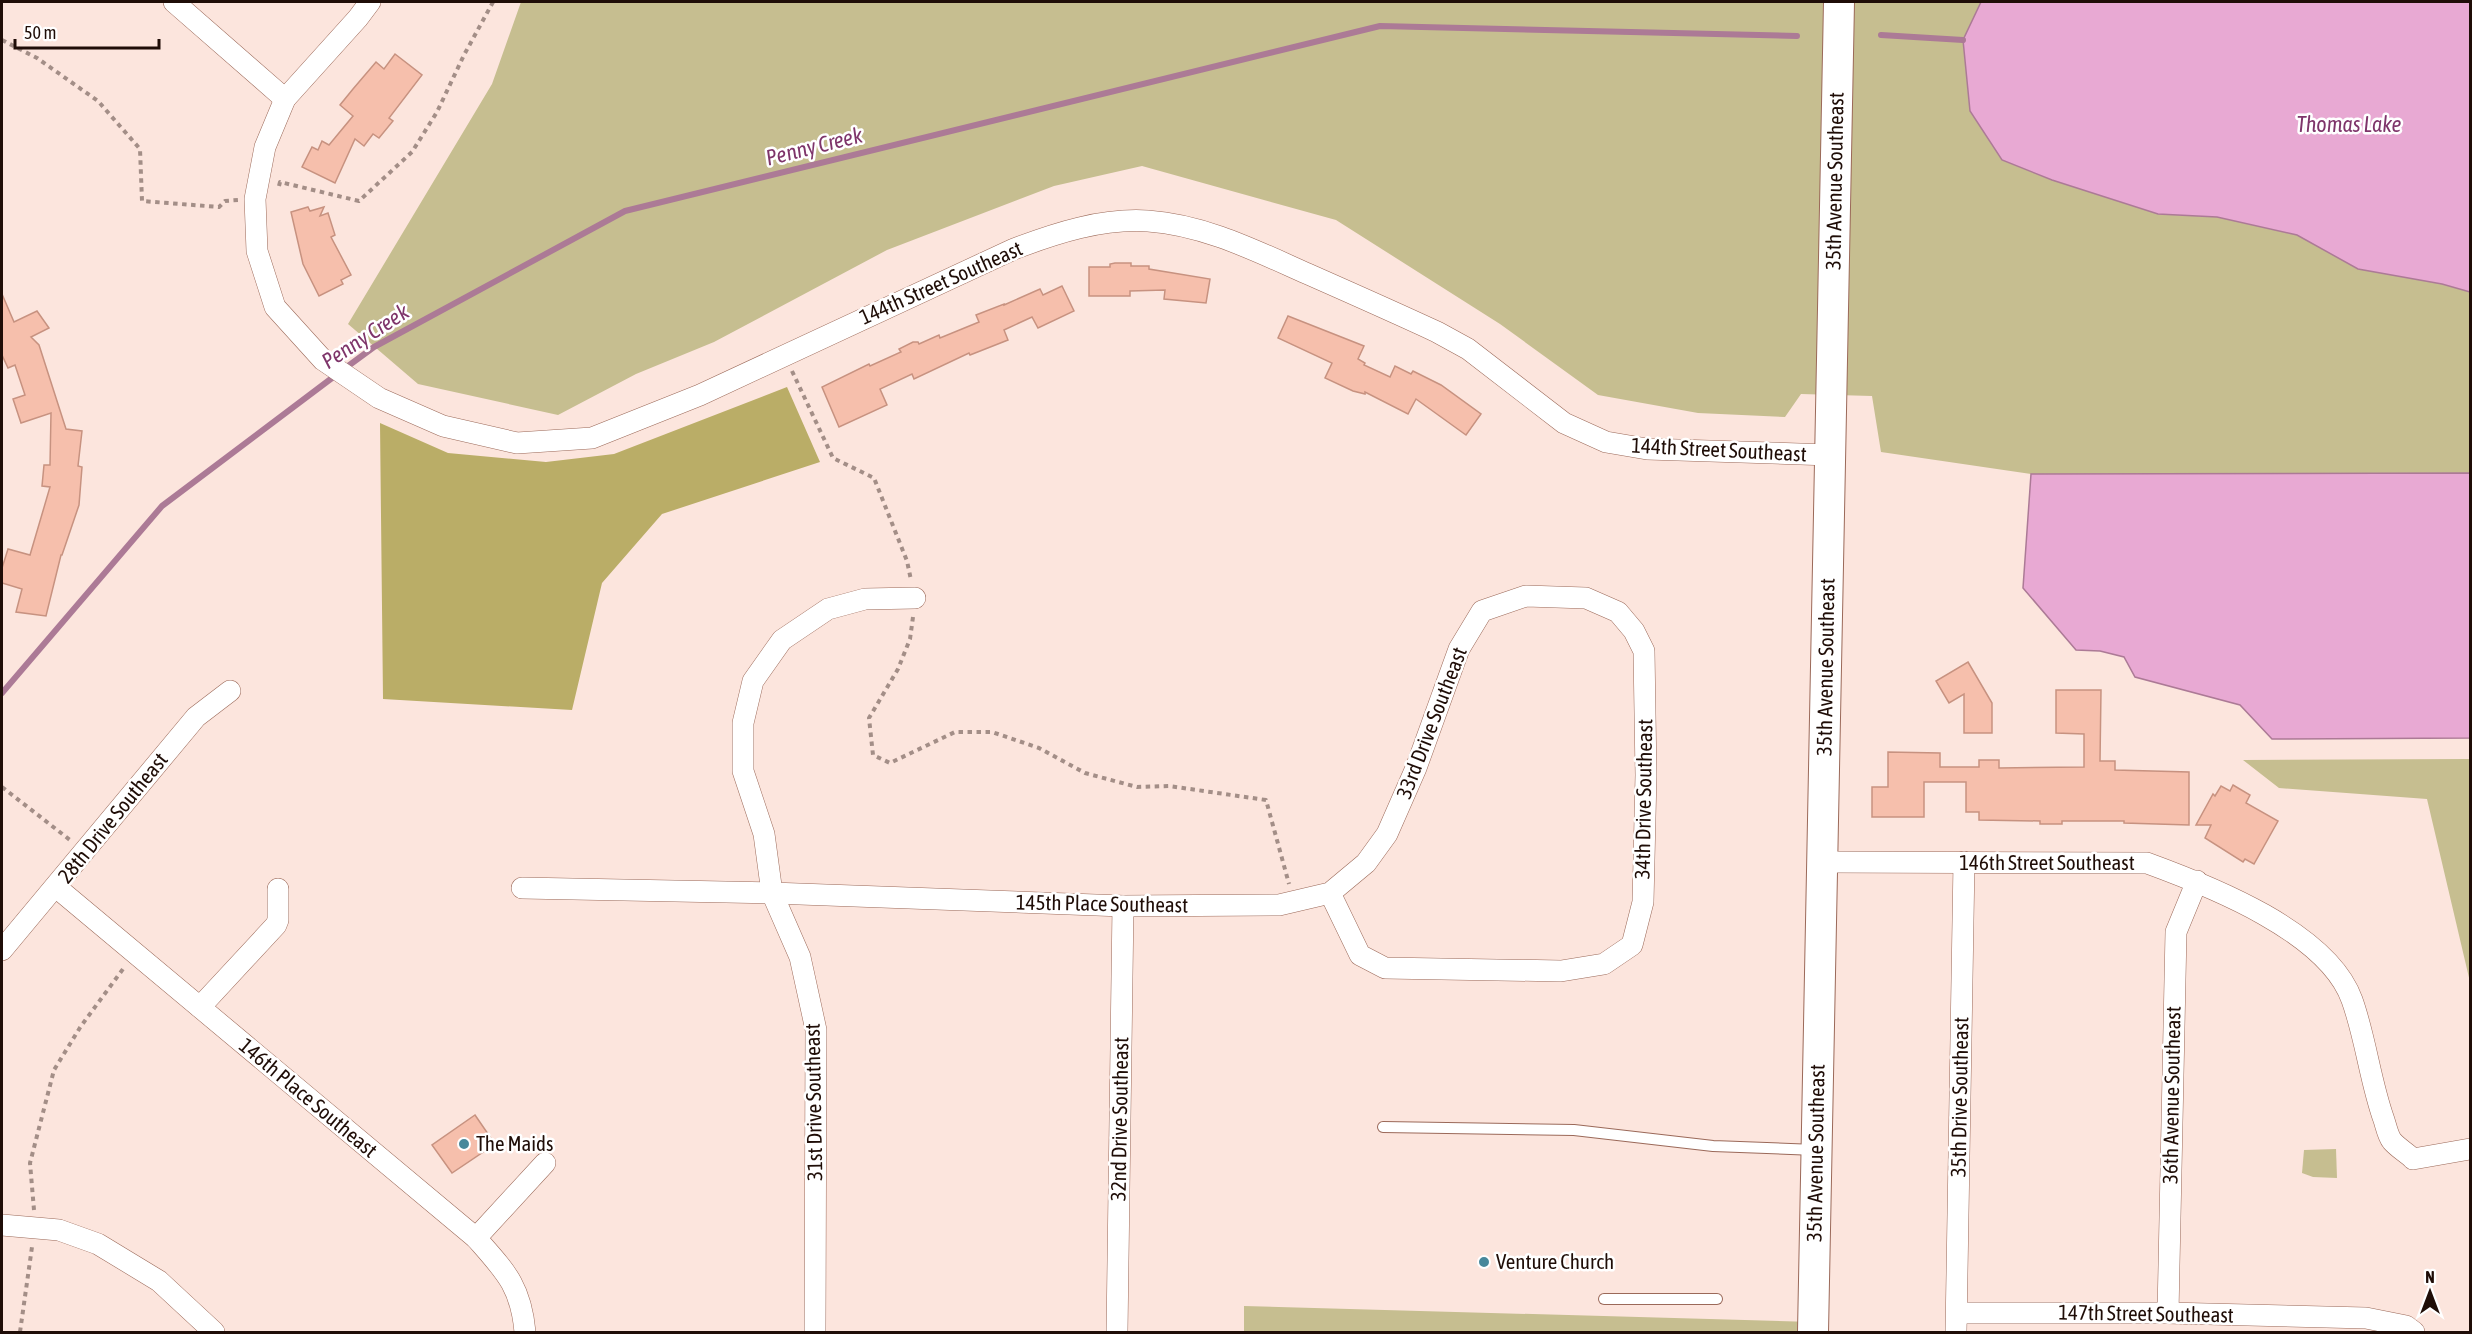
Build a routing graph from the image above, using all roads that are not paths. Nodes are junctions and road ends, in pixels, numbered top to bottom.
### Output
1 (174, 2) edge
2 (370, 2) edge
3 (1839, 2) edge
4 (285, 99) junction
5 (1830, 455) junction
6 (915, 598) road end
7 (1644, 651) joint
8 (230, 691) dead end
9 (1822, 862) junction
10 (1964, 862) junction
11 (2197, 882) junction
12 (56, 887) junction
13 (522, 888) dead end
14 (278, 890) dead end
15 (772, 893) junction
16 (1330, 893) junction
17 (1123, 906) junction
18 (2, 950) edge
19 (200, 1007) junction
20 (1383, 1127) dead end
21 (2470, 1149) edge
22 (1816, 1150) junction
23 (545, 1163) dead end
24 (2, 1225) edge
25 (476, 1238) junction
26 (1604, 1299) dead end
27 (1716, 1299) dead end
28 (2168, 1313) junction
29 (1957, 1323) edge
30 (2410, 1329) edge
31 (214, 1332) edge
32 (525, 1332) edge
33 (815, 1332) edge
34 (1116, 1332) edge
35 (1813, 1332) edge

1 - 4 street
2 - 4 street, 144th Street Southeast
3 - 5 street, 35th Avenue Southeast
4 - 5 street, 144th Street Southeast
5 - 9 street, 35th Avenue Southeast
6 - 15 street, 31st Drive Southeast
7 - 16 street, 33rd Drive Southeast
7 - 16 street, 34th Drive Southeast
8 - 12 street, 28th Drive Southeast
9 - 10 street, 146th Street Southeast
9 - 22 street, 35th Avenue Southeast
10 - 11 street, 146th Street Southeast
10 - 29 street, 35th Drive Southeast
11 - 21 street, 146th Street Southeast
11 - 28 street, 36th Avenue Southeast
12 - 18 street, 28th Drive Southeast
12 - 19 street, 146th Place Southeast
13 - 15 street, 145th Place Southeast
14 - 19 street
15 - 17 street, 145th Place Southeast
15 - 33 street, 31st Drive Southeast
16 - 17 street, 145th Place Southeast
17 - 34 street, 32nd Drive Southeast
19 - 25 street, 146th Place Southeast
20 - 22 lane
22 - 35 street, 35th Avenue Southeast
23 - 25 street
24 - 31 street
25 - 32 street, 146th Place Southeast
26 - 27 lane
28 - 29 street, 147th Street Southeast
28 - 30 street, 147th Street Southeast

